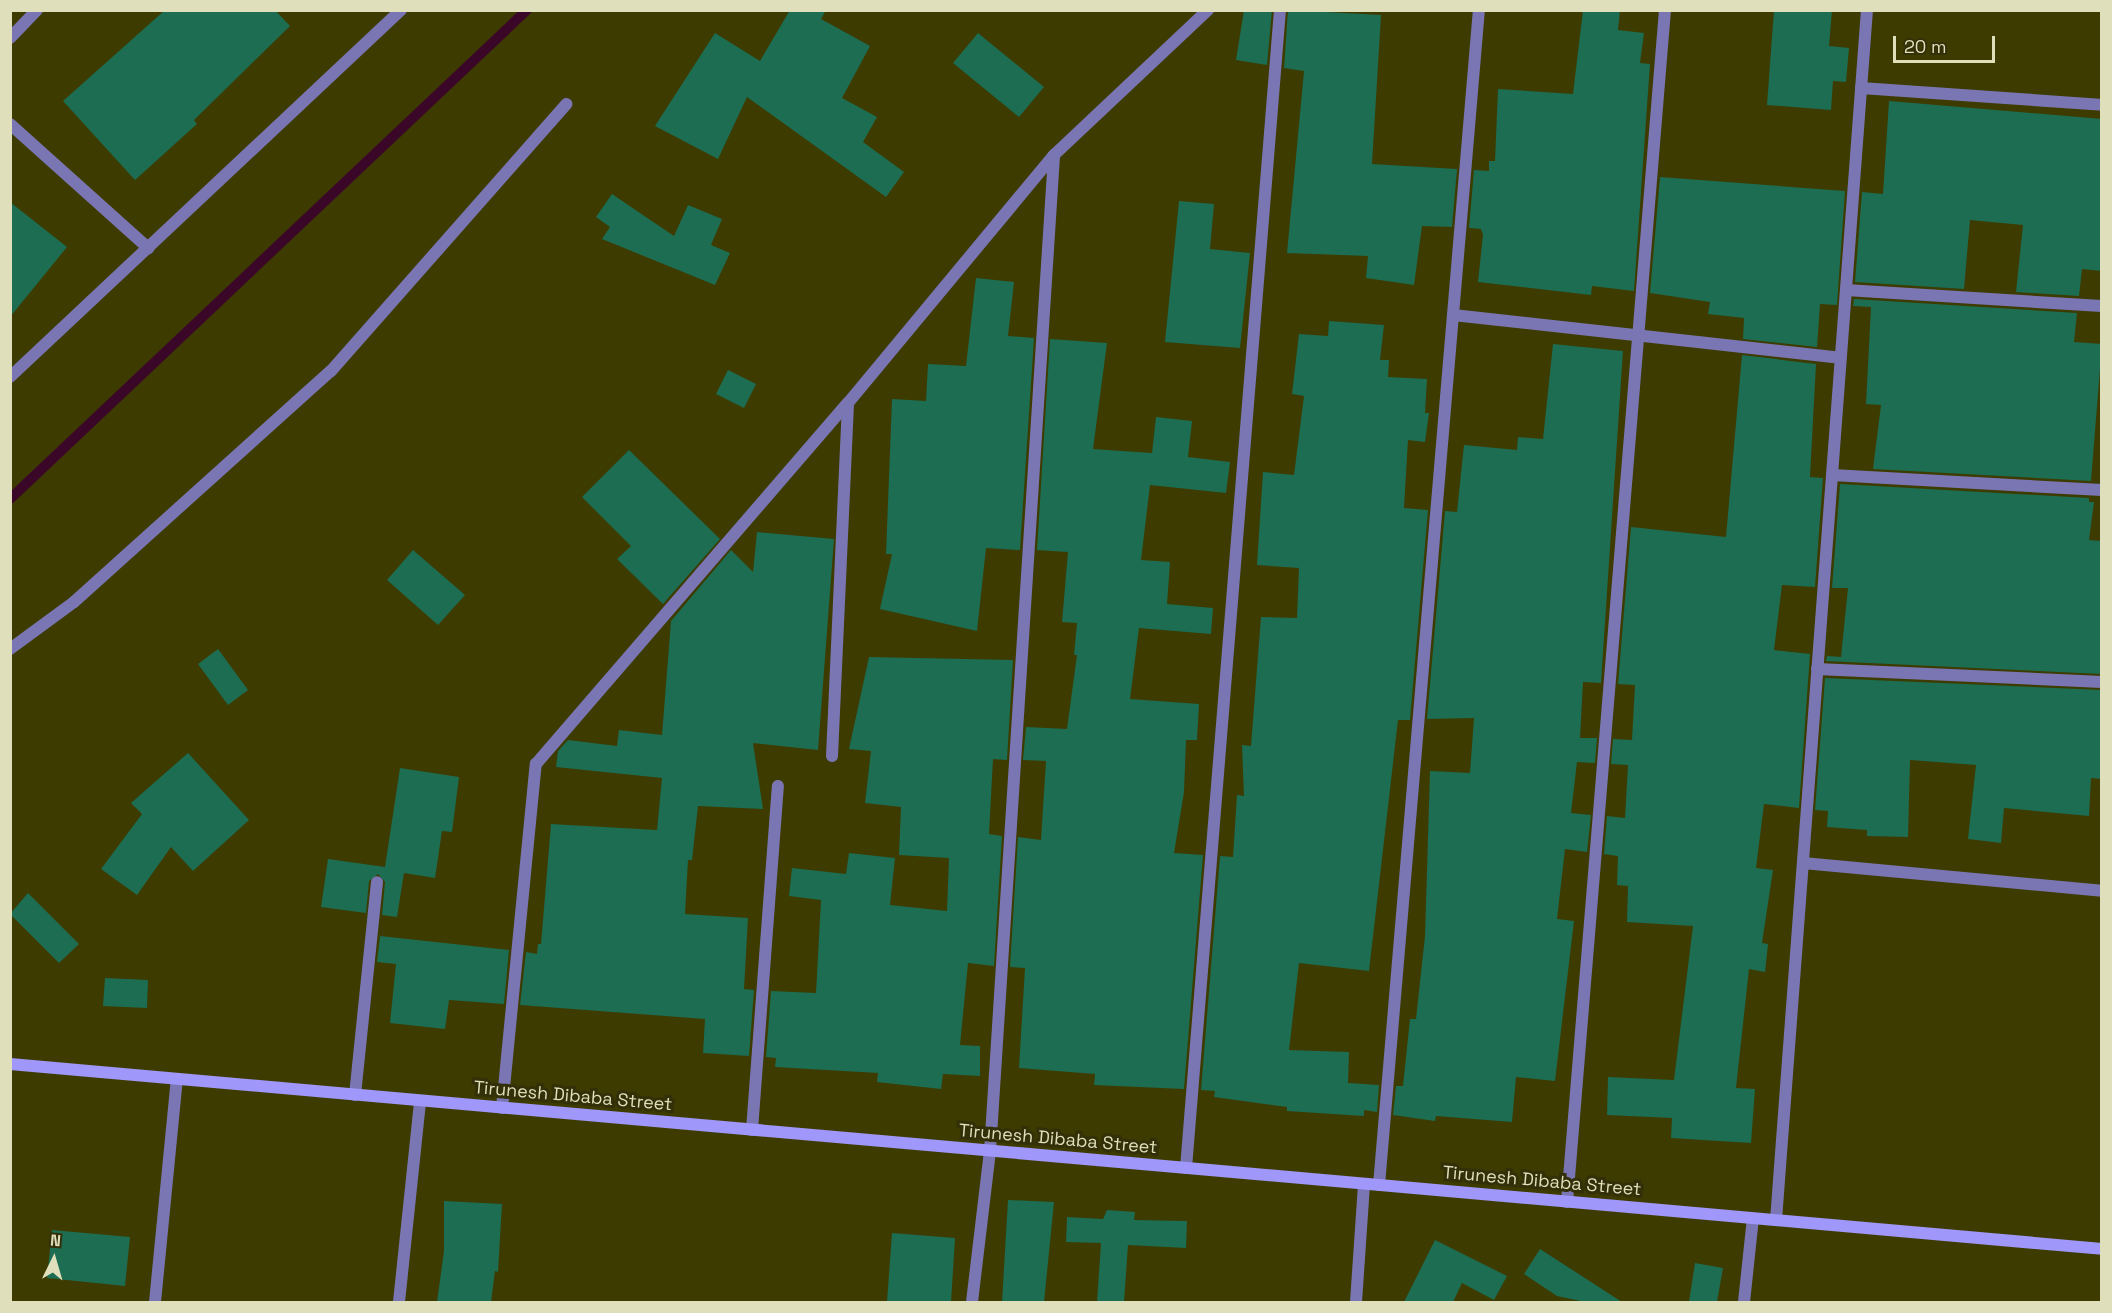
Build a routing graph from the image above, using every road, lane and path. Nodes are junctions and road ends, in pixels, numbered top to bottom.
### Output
1 (37, 10) edge
2 (401, 10) edge
3 (1208, 10) edge
4 (1280, 10) edge
5 (1479, 10) edge
6 (1665, 10) edge
7 (1867, 10) edge
8 (10, 38) edge
9 (1861, 88) junction
10 (566, 104) dead end
11 (2102, 105) edge
12 (10, 124) edge
13 (1054, 155) junction
14 (148, 248) junction
15 (1846, 290) junction
16 (2102, 306) edge
17 (1453, 315) junction
18 (1638, 337) junction
19 (1840, 358) junction
20 (10, 377) edge
21 (848, 403) junction
22 (1832, 476) junction
23 (2102, 490) edge
24 (10, 649) edge
25 (1817, 669) junction
26 (2102, 682) edge
27 (832, 756) dead end
28 (778, 786) dead end
29 (1803, 863) junction
30 (377, 882) dead end
31 (2102, 891) edge
32 (10, 1064) edge
33 (177, 1079) junction
34 (355, 1095) junction
35 (420, 1101) junction
36 (502, 1108) junction
37 (752, 1130) junction
38 (990, 1151) junction
39 (1186, 1168) junction
40 (1364, 1184) junction
41 (1379, 1185) junction
42 (1567, 1202) junction
43 (1753, 1218) junction
44 (1776, 1220) junction
45 (2102, 1249) edge
46 (156, 1302) edge
47 (399, 1302) edge
48 (972, 1302) edge
49 (1356, 1302) edge
50 (1744, 1302) edge

1 - 8 street
2 - 14 street
3 - 13 street
4 - 39 street
5 - 17 street
6 - 18 street
7 - 9 street
9 - 11 street
9 - 15 street
10 - 24 street
12 - 14 street
13 - 21 street
13 - 38 street
14 - 20 street
15 - 16 street
15 - 19 street
17 - 18 street
17 - 41 street
18 - 19 street
18 - 42 street
19 - 22 street
21 - 27 street
21 - 36 street
22 - 23 street
22 - 25 street
25 - 26 street
25 - 29 street
28 - 37 street
29 - 31 street
29 - 44 street
30 - 34 street
32 - 33 main road, Tirunesh Dibaba Street
33 - 34 main road, Tirunesh Dibaba Street
33 - 46 street
34 - 35 main road, Tirunesh Dibaba Street
35 - 36 main road, Tirunesh Dibaba Street
35 - 47 street
36 - 37 main road, Tirunesh Dibaba Street
37 - 38 main road, Tirunesh Dibaba Street
38 - 39 main road, Tirunesh Dibaba Street
38 - 48 street
39 - 40 main road, Tirunesh Dibaba Street
40 - 41 main road, Tirunesh Dibaba Street
40 - 49 street
41 - 42 main road, Tirunesh Dibaba Street
42 - 43 main road, Tirunesh Dibaba Street
43 - 44 main road, Tirunesh Dibaba Street
43 - 50 street
44 - 45 main road, Tirunesh Dibaba Street

